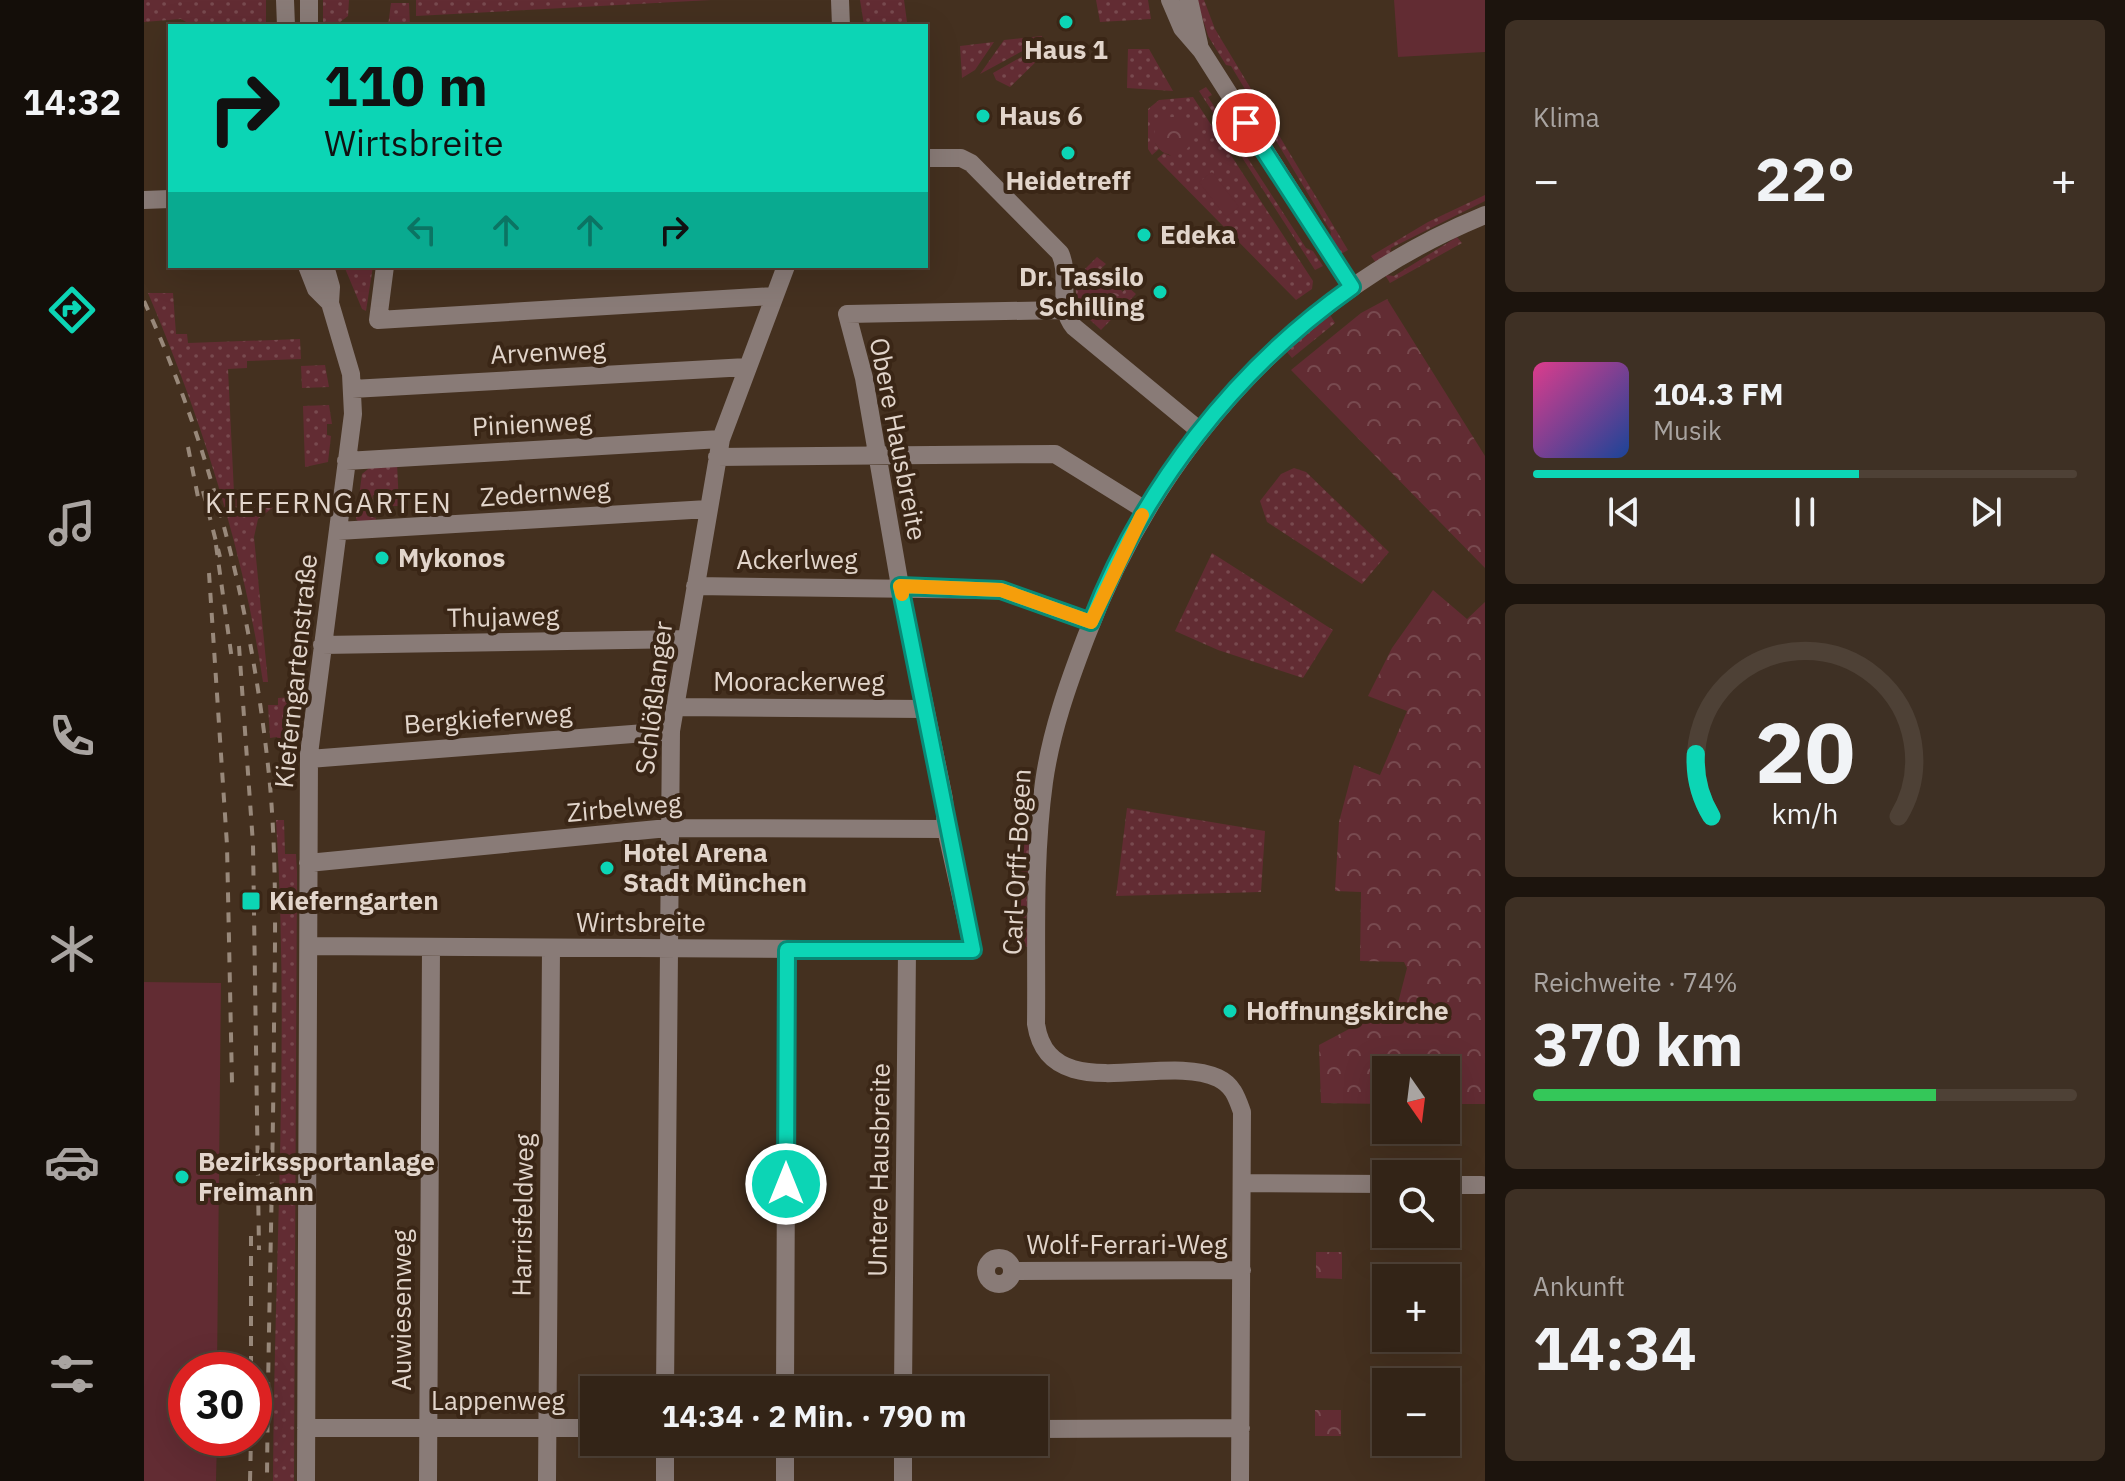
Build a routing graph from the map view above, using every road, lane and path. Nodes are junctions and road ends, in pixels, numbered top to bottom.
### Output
1 (285, 0) edge
2 (309, 0) edge
3 (840, 0) edge
4 (1170, 0) edge
5 (1189, 0) edge
6 (286, 24) edge
7 (309, 24) edge
8 (841, 24) edge
9 (1201, 50) junction
10 (928, 158) edge
11 (168, 199) edge
12 (144, 200) edge
13 (1485, 215) edge
14 (308, 268) edge
15 (326, 268) edge
16 (385, 268) edge
17 (785, 268) edge
18 (1352, 287) junction
19 (773, 296) junction
20 (330, 303) junction
21 (1065, 310) junction
22 (747, 367) junction
23 (352, 389) junction
24 (1200, 431) junction
25 (719, 448) junction
26 (875, 455) junction
27 (346, 461) junction
28 (708, 509) junction
29 (1145, 510) junction
30 (338, 531) junction
31 (695, 586) junction
32 (900, 586) junction
33 (1091, 622) junction
34 (686, 639) junction
35 (322, 645) junction
36 (675, 707) junction
37 (924, 709) junction
38 (671, 731) junction
39 (309, 759) junction
40 (668, 828) junction
41 (946, 829) junction
42 (308, 863) junction
43 (309, 946) junction
44 (431, 948) junction
45 (551, 949) junction
46 (669, 949) junction
47 (787, 950) junction
48 (907, 950) junction
49 (973, 950) joint
50 (1243, 1183) junction
51 (1372, 1184) edge
52 (1460, 1185) edge
53 (1484, 1185) edge
54 (1242, 1270) junction
55 (1012, 1271) dead end
56 (665, 1376) edge
57 (785, 1376) edge
58 (903, 1376) edge
59 (428, 1427) junction
60 (547, 1427) junction
61 (306, 1428) junction
62 (580, 1428) edge
63 (1241, 1428) junction
64 (1048, 1429) edge
65 (665, 1456) edge
66 (785, 1456) edge
67 (903, 1456) edge
68 (306, 1481) edge
69 (428, 1481) edge
70 (547, 1481) edge
71 (665, 1481) edge
72 (785, 1481) edge
73 (903, 1481) edge
74 (1240, 1481) edge

1 - 6 street
2 - 7 street
3 - 8 street
4 - 9 street
5 - 9 street
9 - 18 street
10 - 21 street
11 - 12 street
13 - 18 street, Carl-Orff-Bogen
14 - 20 street, Kieferngartenstraße
15 - 20 street, Kieferngartenstraße
16 - 19 street
17 - 19 street, Schlößlanger
18 - 24 street, Carl-Orff-Bogen
19 - 22 street, Schlößlanger
20 - 23 street, Kieferngartenstraße
21 - 24 street
21 - 26 street, Obere Hausbreite
22 - 23 street, Arvenweg
22 - 25 street, Schlößlanger
23 - 27 street, Kieferngartenstraße
24 - 29 street, Carl-Orff-Bogen
25 - 26 street, Pinienweg
25 - 27 street, Pinienweg
25 - 28 street, Schlößlanger
26 - 29 street, Pinienweg
26 - 32 street, Obere Hausbreite
27 - 30 street, Kieferngartenstraße
28 - 30 street, Zedernweg
28 - 31 street, Schlößlanger
29 - 33 street, Carl-Orff-Bogen
30 - 35 street, Kieferngartenstraße
31 - 32 street, Ackerlweg
31 - 34 street, Schlößlanger
32 - 33 street, Ackerlweg
32 - 37 street, Obere Hausbreite
33 - 50 street, Carl-Orff-Bogen
34 - 35 street, Thujaweg
34 - 36 street, Schlößlanger
35 - 39 street, Kieferngartenstraße
36 - 37 street, Moorackerweg
36 - 38 street, Schlößlanger
37 - 41 street, Obere Hausbreite
38 - 39 street, Bergkieferweg
38 - 40 street, Schlößlanger
39 - 42 street, Kieferngartenstraße
40 - 41 street, Zirbelweg
40 - 42 street, Zirbelweg
40 - 46 street, Schlößlanger
41 - 49 street, Obere Hausbreite
42 - 43 street, Kieferngartenstraße
43 - 44 street, Wirtsbreite
43 - 61 street, Kieferngartenstraße
44 - 45 street, Wirtsbreite
44 - 59 street, Auwiesenweg
45 - 46 street, Wirtsbreite
45 - 60 street, Harrisfeldweg
46 - 47 street, Wirtsbreite
46 - 56 street, Schlößlanger
47 - 48 street, Wirtsbreite
47 - 57 street
48 - 49 street, Wirtsbreite
48 - 58 street, Untere Hausbreite
50 - 51 street
50 - 54 street, Carl-Orff-Bogen
52 - 53 street
54 - 55 street, Wolf-Ferrari-Weg
54 - 63 street, Carl-Orff-Bogen
59 - 60 street, Lappenweg
59 - 61 street, Lappenweg
59 - 69 street, Auwiesenweg
60 - 62 street, Lappenweg
60 - 70 street, Harrisfeldweg
61 - 68 street, Kieferngartenstraße
63 - 64 street
63 - 74 street, Carl-Orff-Bogen
65 - 71 street
66 - 72 street
67 - 73 street

